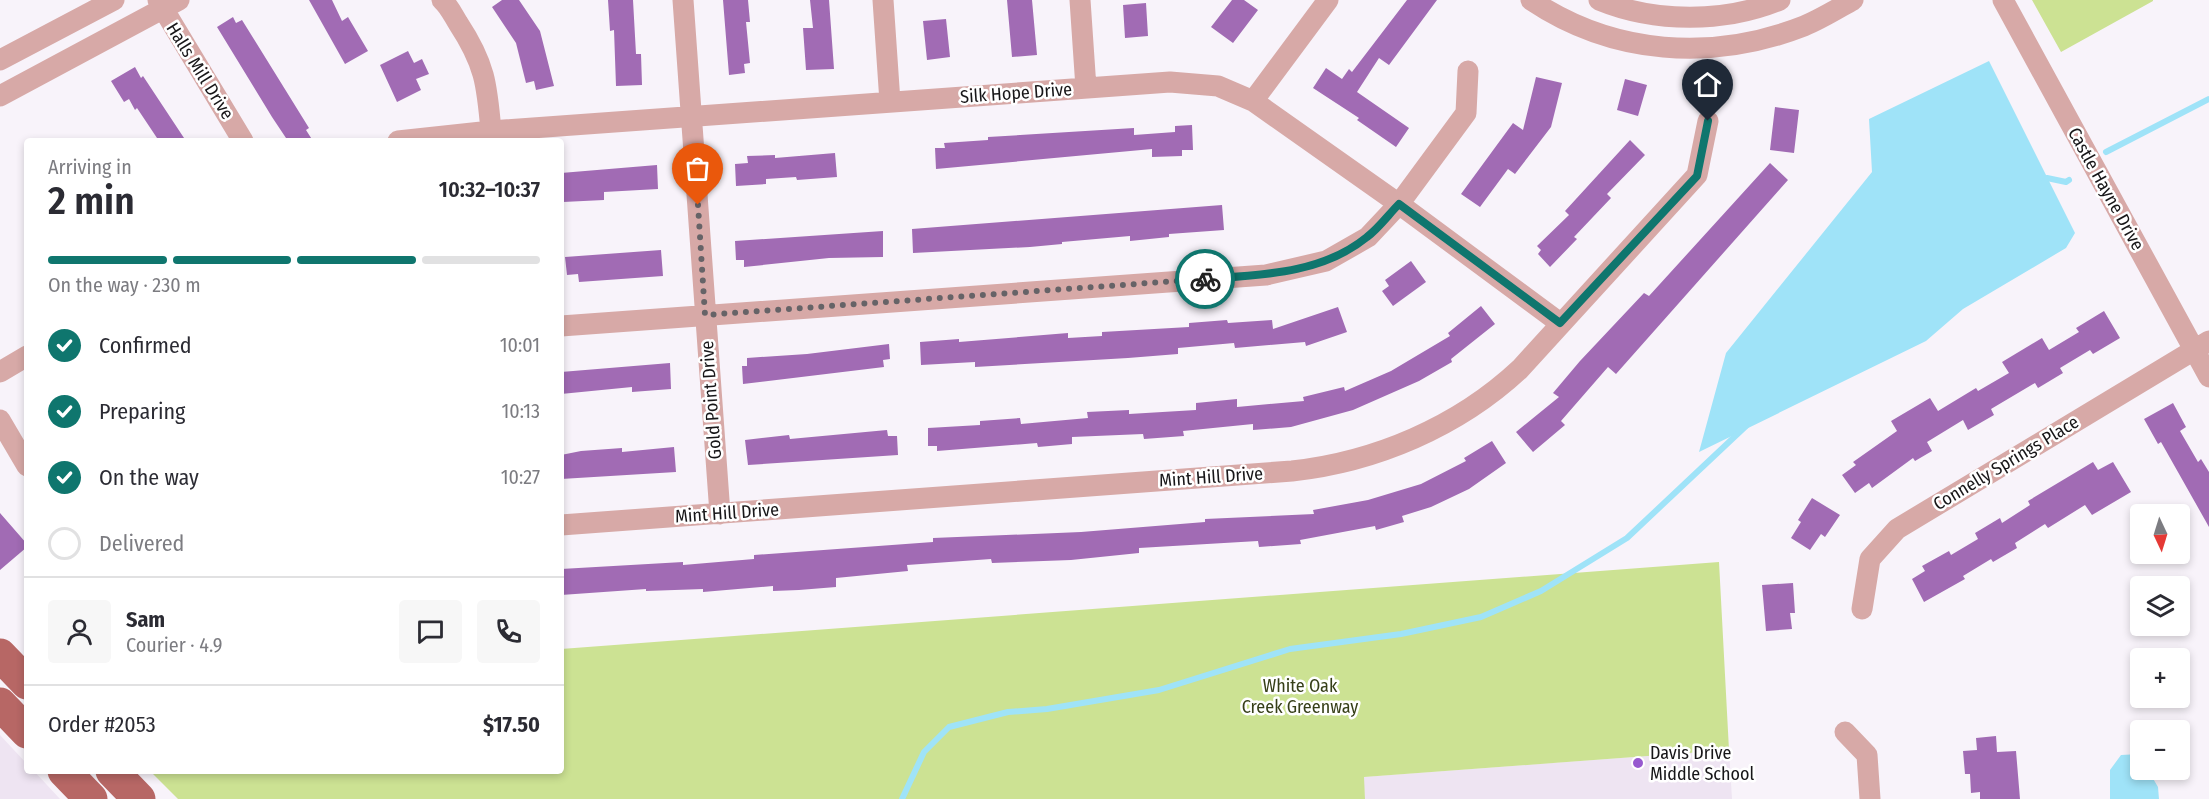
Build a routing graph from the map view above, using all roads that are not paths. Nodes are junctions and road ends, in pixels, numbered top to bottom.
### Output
1 (114, 0) edge
2 (442, 0) edge
3 (683, 0) edge
4 (883, 0) edge
5 (1080, 0) edge
6 (1328, 0) edge
7 (1531, 0) edge
8 (1599, 0) edge
9 (1780, 0) edge
10 (1853, 0) edge
11 (2003, 0) edge
12 (166, 3) edge
13 (0, 60) edge
14 (1468, 70) dead end
15 (1086, 88) junction
16 (0, 96) edge
17 (1253, 101) junction
18 (890, 102) junction
19 (692, 117) junction
20 (1708, 121) dead end
21 (491, 131) junction
22 (241, 138) edge
23 (426, 138) edge
24 (1399, 204) junction
25 (705, 315) junction
26 (1560, 323) junction
27 (564, 326) edge
28 (2201, 345) edge
29 (24, 358) edge
30 (0, 372) edge
31 (2209, 377) edge
32 (0, 420) edge
33 (24, 461) edge
34 (720, 514) junction
35 (564, 525) edge
36 (1862, 609) dead end
37 (0, 655) edge
38 (24, 680) edge
39 (0, 704) edge
40 (24, 729) edge
41 (1845, 732) dead end
42 (67, 774) edge
43 (115, 774) edge
44 (91, 799) edge
45 (139, 799) edge
46 (1870, 799) edge

1 - 13 street
2 - 21 street
3 - 19 street, Gold Point Drive
4 - 18 street
5 - 15 street
6 - 17 street
7 - 10 street
8 - 9 street
11 - 28 street, Castle Hayne Drive
12 - 16 street
12 - 22 street, Halls Mill Drive
14 - 24 street
15 - 17 street, Silk Hope Drive
15 - 18 street, Silk Hope Drive
17 - 24 street, Silk Hope Drive
18 - 19 street, Silk Hope Drive
19 - 21 street, Silk Hope Drive
19 - 25 street, Gold Point Drive
20 - 26 street, Mint Hill Drive
21 - 23 street, Silk Hope Drive
24 - 25 street
24 - 26 street, Silk Hope Drive
25 - 27 street
25 - 34 street, Gold Point Drive
26 - 34 street, Mint Hill Drive
28 - 31 street, Castle Hayne Drive
28 - 36 street, Connelly Springs Place
29 - 30 street
32 - 33 street
34 - 35 street, Mint Hill Drive
37 - 38 main road
39 - 40 main road
41 - 46 street
42 - 44 main road
43 - 45 main road

